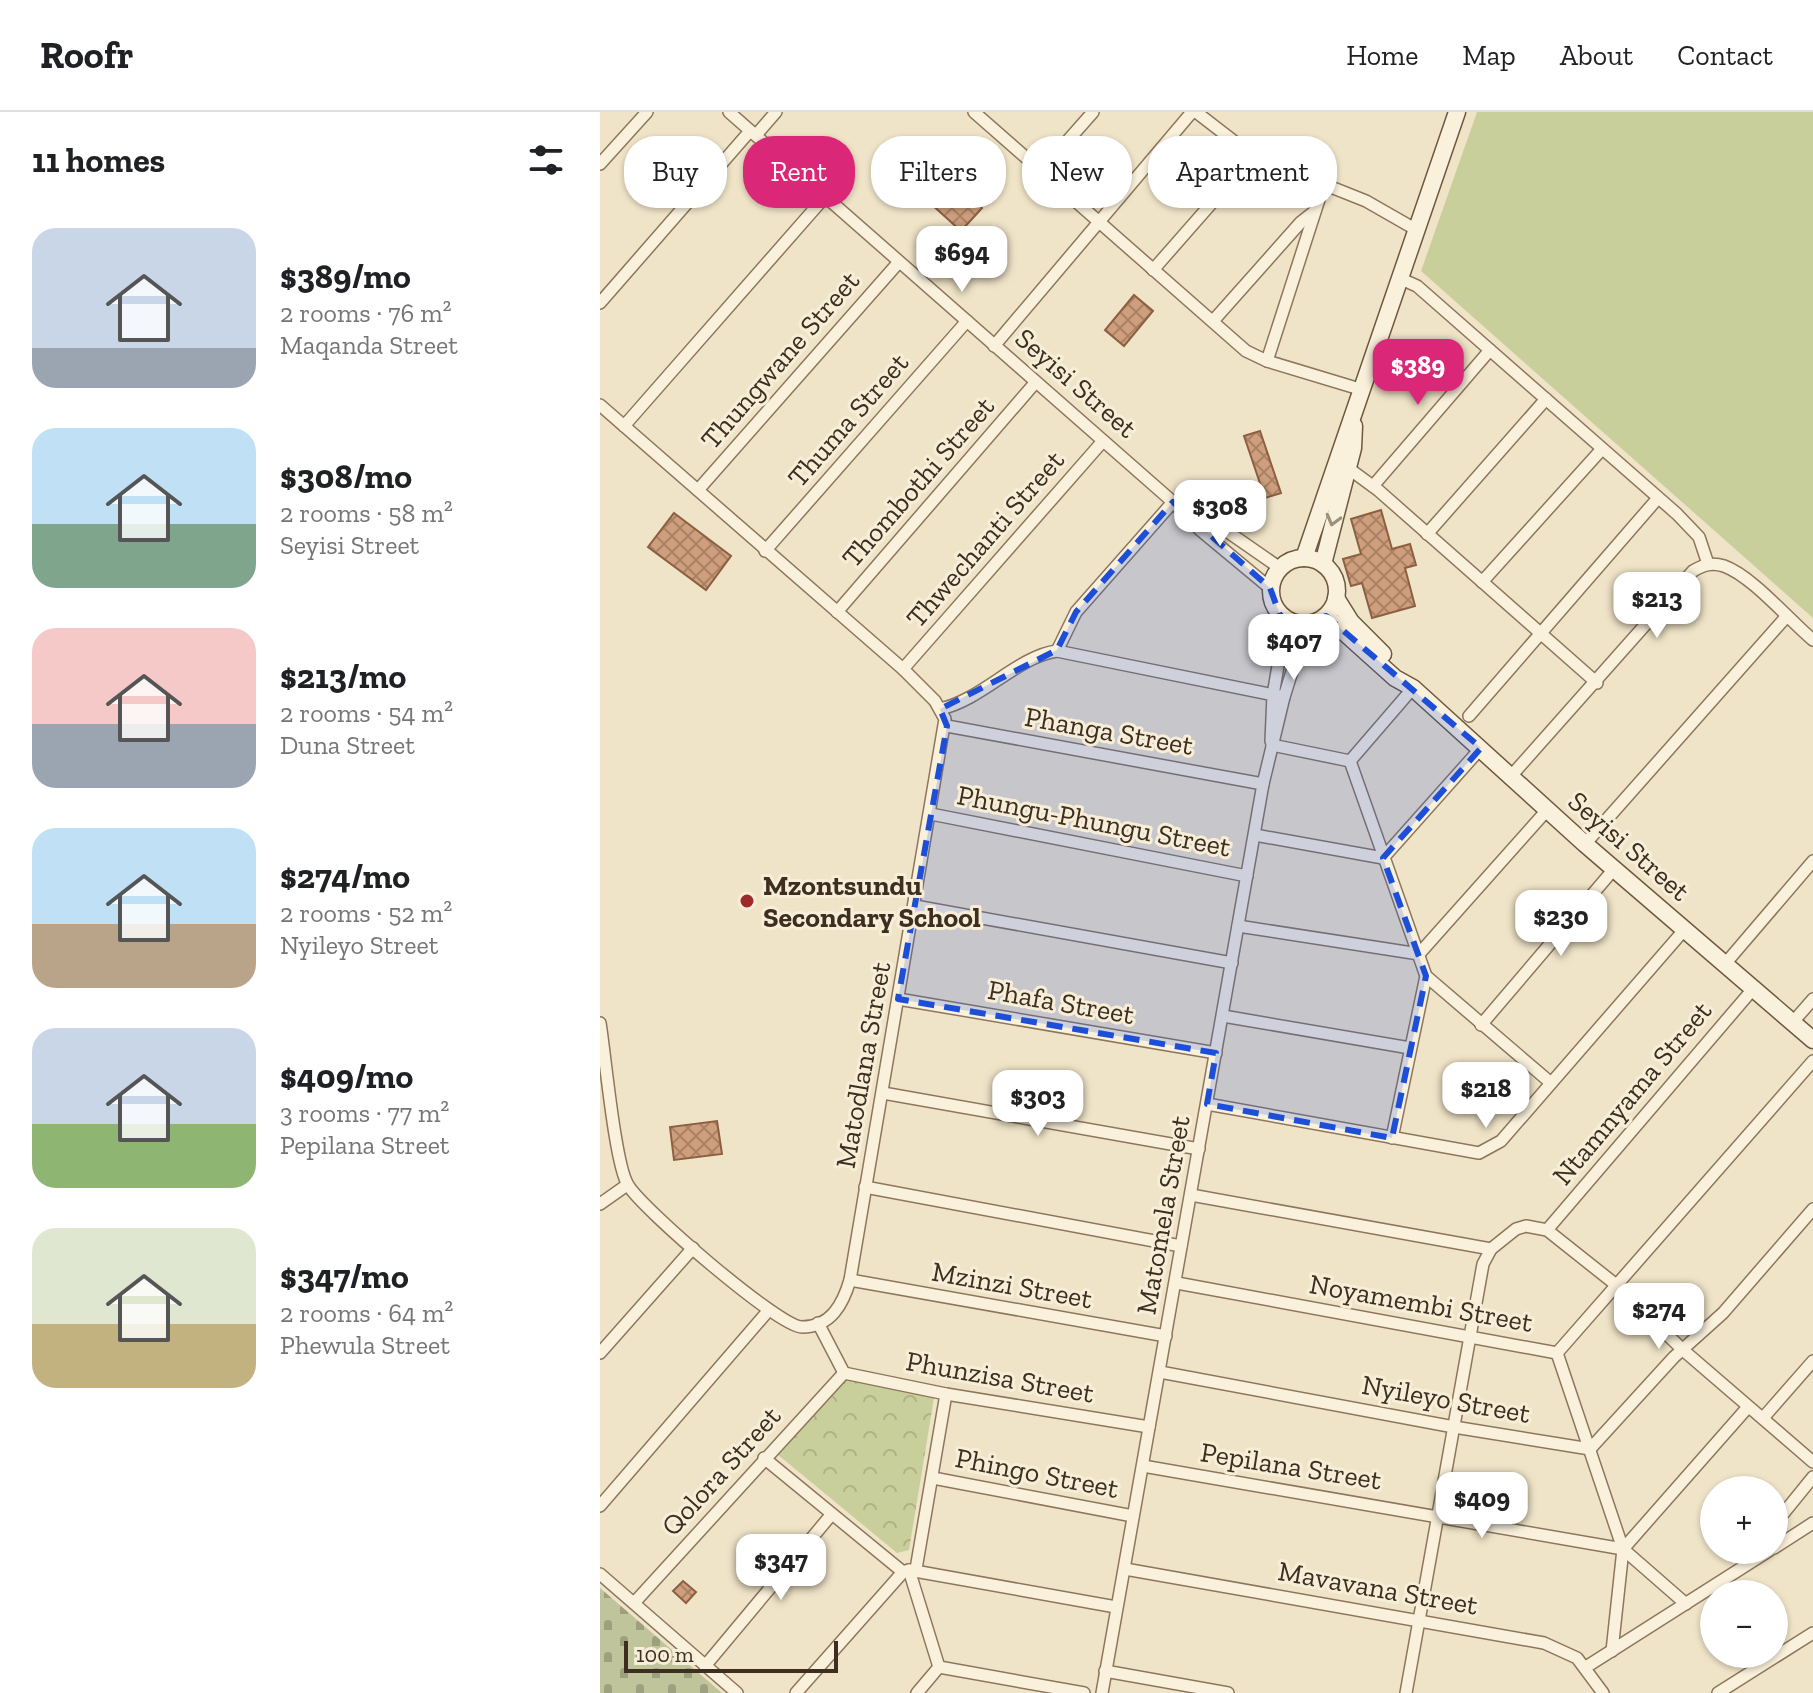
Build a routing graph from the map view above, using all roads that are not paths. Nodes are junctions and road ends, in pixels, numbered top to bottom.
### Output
1 (647, 112) edge
2 (729, 112) edge
3 (776, 112) edge
4 (1093, 112) edge
5 (1194, 112) edge
6 (1457, 112) edge
7 (982, 115) edge
8 (753, 133) junction
9 (756, 136) edge
10 (1072, 136) edge
11 (1226, 136) edge
12 (1022, 153) edge
13 (600, 164) edge
14 (1337, 189) edge
15 (815, 208) edge
16 (836, 208) edge
17 (1083, 208) edge
18 (1207, 208) edge
19 (1316, 208) edge
20 (1315, 211) junction
21 (1099, 222) junction
22 (1415, 229) junction
23 (899, 262) junction
24 (1153, 270) junction
25 (1399, 278) junction
26 (600, 303) edge
27 (967, 321) junction
28 (1213, 321) junction
29 (994, 346) junction
30 (1490, 350) junction
31 (1267, 361) junction
32 (1035, 383) junction
33 (1363, 390) junction
34 (1546, 399) junction
35 (600, 405) edge
36 (1354, 420) junction
37 (624, 426) junction
38 (1103, 441) junction
39 (1602, 449) junction
40 (1348, 468) junction
41 (1373, 486) junction
42 (698, 490) junction
43 (1658, 498) junction
44 (1173, 502) junction
45 (1427, 534) junction
46 (765, 551) junction
47 (1304, 558) junction
48 (1323, 564) junction
49 (1708, 564) junction
50 (1280, 568) junction
51 (1482, 582) junction
52 (1270, 588) junction
53 (1336, 598) junction
54 (837, 612) junction
55 (1326, 616) junction
56 (1786, 617) junction
57 (1286, 619) junction
58 (1307, 624) junction
59 (1540, 633) junction
60 (1813, 640) edge
61 (1057, 651) junction
62 (903, 669) junction
63 (1597, 683) junction
64 (1413, 688) junction
65 (1278, 696) junction
66 (940, 709) junction
67 (1469, 716) dead end
68 (947, 726) junction
69 (1272, 745) junction
70 (1481, 748) junction
71 (1344, 760) junction
72 (1512, 775) junction
73 (1263, 784) junction
74 (1548, 809) junction
75 (931, 814) junction
76 (1255, 835) junction
77 (1585, 844) junction
78 (1383, 858) junction
79 (1813, 861) edge
80 (1614, 869) junction
81 (1247, 876) junction
82 (915, 906) junction
83 (1238, 926) junction
84 (1685, 929) junction
85 (1419, 954) junction
86 (1232, 963) junction
87 (1725, 964) junction
88 (1426, 976) junction
89 (1753, 989) junction
90 (898, 999) junction
91 (1813, 999) edge
92 (1223, 1016) junction
93 (1793, 1022) junction
94 (1481, 1025) junction
95 (600, 1026) edge
96 (1813, 1040) edge
97 (1410, 1048) junction
98 (1216, 1053) junction
99 (1813, 1061) edge
100 (1551, 1083) junction
101 (883, 1093) junction
102 (1207, 1104) junction
103 (614, 1118) junction
104 (600, 1120) edge
105 (1392, 1138) junction
106 (1199, 1149) junction
107 (627, 1185) junction
108 (865, 1187) junction
109 (1191, 1195) junction
110 (600, 1204) edge
111 (1813, 1209) edge
112 (1547, 1230) junction
113 (1181, 1246) junction
114 (693, 1248) junction
115 (1491, 1249) junction
116 (850, 1280) junction
117 (1177, 1283) junction
118 (1615, 1284) junction
119 (768, 1311) junction
120 (818, 1323) junction
121 (1166, 1336) junction
122 (1471, 1337) junction
123 (1683, 1350) junction
124 (600, 1353) edge
125 (1557, 1353) junction
126 (1813, 1361) edge
127 (1160, 1372) junction
128 (844, 1373) junction
129 (946, 1394) junction
130 (1748, 1407) junction
131 (1763, 1418) junction
132 (1149, 1427) junction
133 (1454, 1427) junction
134 (1590, 1449) junction
135 (764, 1458) junction
136 (1813, 1462) edge
137 (1143, 1466) junction
138 (1813, 1477) edge
139 (933, 1478) junction
140 (600, 1506) edge
141 (1788, 1508) edge
142 (1438, 1514) junction
143 (831, 1515) junction
144 (1133, 1516) junction
145 (1813, 1523) edge
146 (1788, 1539) edge
147 (1623, 1549) junction
148 (1742, 1564) edge
149 (1749, 1564) edge
150 (1125, 1569) junction
151 (909, 1571) junction
152 (1735, 1573) junction
153 (600, 1574) edge
154 (634, 1603) junction
155 (1686, 1604) junction
156 (1116, 1607) junction
157 (1418, 1618) junction
158 (1813, 1633) edge
159 (1612, 1651) junction
160 (705, 1666) junction
161 (939, 1667) junction
162 (1586, 1667) junction
163 (1105, 1671) junction
164 (737, 1693) edge
165 (796, 1693) edge
166 (917, 1693) edge
167 (1084, 1693) edge
168 (1102, 1693) edge
169 (1228, 1693) edge
170 (1406, 1693) edge
171 (1603, 1693) edge
172 (1718, 1693) edge

1 - 13 street
2 - 8 street, Seyisi Street
3 - 8 street
4 - 10 street
5 - 11 street
5 - 21 street
6 - 22 street
7 - 12 street
8 - 9 street, Seyisi Street
8 - 26 street
14 - 22 street
15 - 37 street
16 - 23 street, Seyisi Street
17 - 21 street
18 - 24 street
19 - 20 street
20 - 28 street
20 - 31 street
21 - 24 street
21 - 29 street
22 - 25 street
23 - 27 street, Seyisi Street
23 - 42 street, Thungwane Street
24 - 28 street
25 - 30 street
25 - 33 street
27 - 29 street, Seyisi Street
27 - 46 street, Thuma Street
28 - 31 street
29 - 32 street, Seyisi Street
30 - 34 street
30 - 41 street
31 - 33 street
32 - 38 street, Seyisi Street
32 - 54 street, Thombothi Street
33 - 36 street
34 - 39 street
34 - 45 street
35 - 37 street
36 - 40 street
36 - 47 street
37 - 42 street
38 - 44 street, Seyisi Street
38 - 62 street, Thwechanti Street
39 - 43 street
39 - 51 street
40 - 41 street
40 -> 48 street
41 - 45 street
42 - 46 street
43 - 49 street
43 - 59 street
44 - 50 street, Seyisi Street
44 - 52 street, Seyisi Street
44 - 61 street
45 - 51 street
46 - 54 street
47 - 48 street
47 - 50 street
48 - 53 street
49 - 56 street
49 - 63 street
50 - 52 street
51 - 59 street
52 - 57 street
53 - 55 street
53 - 64 street, Seyisi Street
54 - 62 street
55 - 58 street
55 - 64 street, Seyisi Street
56 - 60 street
56 - 77 street
57 - 58 street
57 - 65 street, Matomela Street
58 - 65 street, Matomela Street
59 - 63 street
59 - 67 street
61 - 65 street
61 - 66 street
62 - 66 street
63 - 72 street
64 - 70 street, Seyisi Street
64 - 71 street
65 - 69 street, Matomela Street
66 - 68 street
68 - 73 street, Phanga Street
68 - 75 street, Matodlana Street
69 - 71 street
69 - 73 street, Matomela Street
70 - 72 street, Seyisi Street
70 - 78 street
71 - 78 street
72 - 74 street, Seyisi Street
73 - 76 street, Matomela Street
74 - 77 street, Seyisi Street
74 - 85 street
75 - 81 street, Phungu-Phungu Street
75 - 82 street, Matodlana Street
76 - 78 street
76 - 81 street, Matomela Street
77 - 80 street, Seyisi Street
78 - 85 street
79 - 87 street
80 - 84 street, Seyisi Street
80 - 94 street
81 - 83 street, Matomela Street
82 - 86 street
82 - 90 street, Matodlana Street
83 - 85 street
83 - 86 street, Matomela Street
84 - 87 street, Seyisi Street
84 - 100 street
85 - 88 street
86 - 92 street, Matomela Street
87 - 89 street, Seyisi Street
88 - 94 street
88 - 97 street
89 - 93 street, Seyisi Street
89 - 112 street, Ntamnyama Street
90 - 98 street, Phafa Street
90 - 101 street, Matodlana Street
91 - 93 street
92 - 97 street
92 - 98 street, Matomela Street
93 - 96 street, Seyisi Street
94 - 100 street
95 - 103 street
97 - 105 street
98 - 102 street, Matomela Street
99 - 118 street, Noyamembi Street
100 - 105 street
101 - 106 street
101 - 108 street, Matodlana Street
102 - 105 street
102 - 106 street, Matomela Street
103 - 104 street
103 - 107 street
106 - 109 street, Matomela Street
107 - 110 street
107 - 114 street
108 - 113 street
108 - 116 street, Matodlana Street
109 - 113 street, Matomela Street
109 - 115 street
111 - 123 street
112 - 115 street
112 - 118 street
113 - 117 street, Matomela Street
114 - 119 street
114 - 124 street
115 - 122 street
116 - 120 street, Matodlana Street
116 - 121 street, Mzinzi Street
117 - 121 street, Matomela Street
117 - 122 street, Noyamembi Street
118 - 123 street
118 - 125 street, Noyamembi Street
119 - 120 street
119 - 140 street
120 - 128 street
121 - 127 street, Matomela Street
122 - 125 street, Noyamembi Street
122 - 133 street
123 - 130 street
123 - 134 street
125 - 134 street
126 - 131 street
127 - 132 street, Matomela Street
127 - 133 street, Nyileyo Street
128 - 129 street, Phunzisa Street
128 - 135 street, Qolora Street
129 - 132 street, Phunzisa Street
129 - 139 street
130 - 131 street
130 - 147 street
131 - 136 street
132 - 137 street, Matomela Street
133 - 134 street, Nyileyo Street
133 - 142 street
134 - 147 street
135 - 143 street
135 - 154 street, Qolora Street
137 - 142 street, Pepilana Street
137 - 144 street, Matomela Street
138 - 141 street
139 - 144 street, Phingo Street
139 - 151 street
142 - 147 street, Pepilana Street
142 - 157 street
143 - 151 street
143 - 160 street
144 - 150 street, Matomela Street
145 - 146 street
147 - 155 street
147 - 159 street
148 - 152 street
149 - 152 street
150 - 156 street, Matomela Street
150 - 157 street, Mavavana Street
151 - 156 street
151 - 161 street
151 - 165 street
152 - 155 street
153 - 154 street
154 - 160 street
155 - 159 street
156 - 163 street, Matomela Street
157 - 162 street, Mavavana Street
157 - 170 street
158 - 172 street
159 - 162 street
160 - 164 street
161 - 166 street
161 - 167 street
162 - 171 street, Mavavana Street
163 - 168 street, Matomela Street
163 - 169 street

